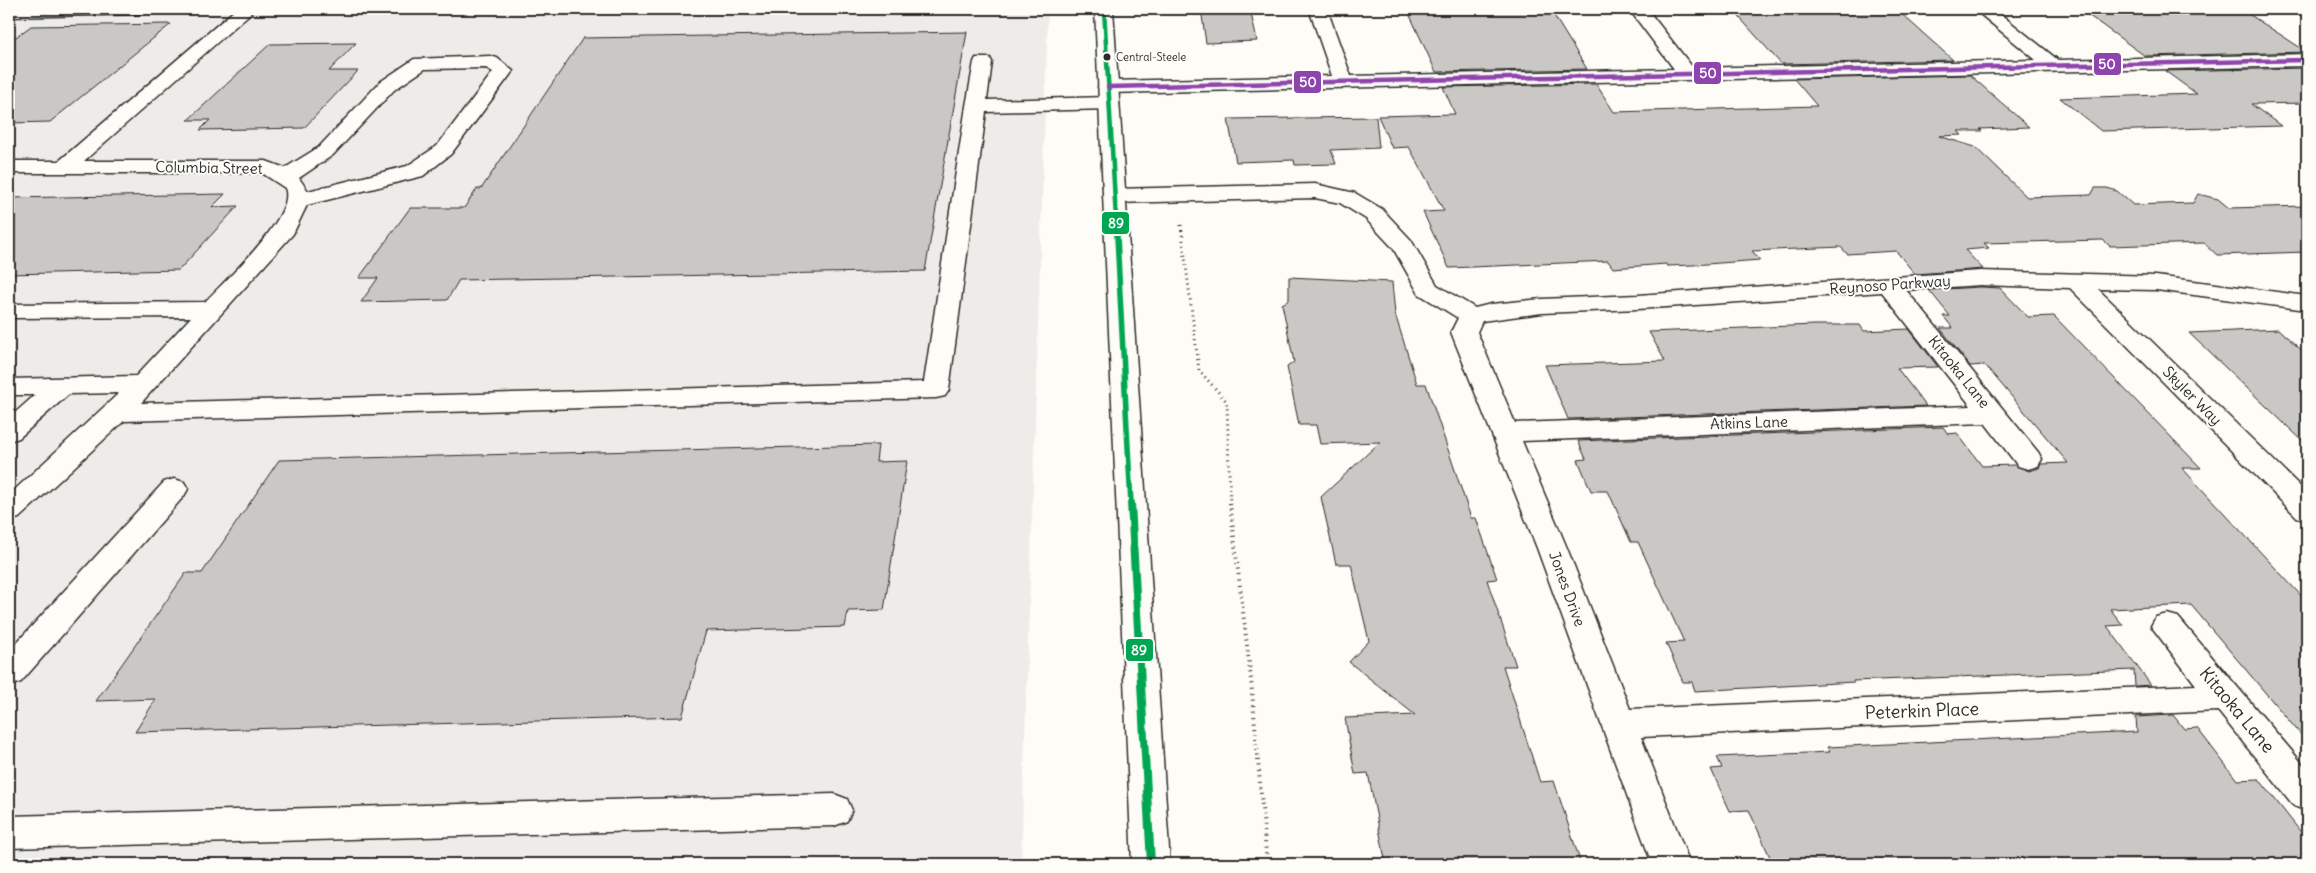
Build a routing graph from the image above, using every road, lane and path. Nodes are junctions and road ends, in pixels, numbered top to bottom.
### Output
1 (140, 9) edge
2 (246, 9) edge
3 (1104, 9) edge
4 (1318, 9) edge
5 (1638, 9) edge
6 (1983, 9) edge
7 (9, 12) edge
8 (2307, 60) edge
9 (983, 62) dead end
10 (2054, 66) junction
11 (1688, 74) junction
12 (1344, 82) junction
13 (1109, 95) junction
14 (976, 106) junction
15 (9, 167) edge
16 (64, 167) junction
17 (287, 176) junction
18 (1114, 196) junction
19 (299, 200) junction
20 (1181, 225) dead end
21 (2077, 281) junction
22 (1889, 285) junction
23 (2307, 303) edge
24 (212, 309) junction
25 (9, 311) edge
26 (1472, 316) junction
27 (142, 384) junction
28 (62, 386) junction
29 (9, 388) edge
30 (118, 412) junction
31 (1992, 414) junction
32 (9, 432) edge
33 (1505, 433) junction
34 (2028, 459) dead end
35 (174, 489) dead end
36 (2307, 510) edge
37 (9, 511) edge
38 (2167, 626) dead end
39 (9, 673) edge
40 (2227, 697) junction
41 (1617, 724) junction
42 (2307, 794) edge
43 (834, 810) dead end
44 (9, 832) edge
45 (1151, 864) edge
46 (1267, 864) edge
47 (1670, 864) edge

1 - 7 street
2 - 16 street
3 - 13 street
4 - 12 street
5 - 11 street
6 - 10 street
8 - 10 street
9 - 14 street
10 - 11 street
11 - 12 street
12 - 13 street
13 - 14 street
13 - 18 street
14 - 30 street
15 - 16 street, Columbia Street
16 - 17 street, Columbia Street
17 - 19 street
17 - 19 street
18 - 26 street
18 - 45 street
19 - 24 street
20 - 46 path
21 - 22 street, Reynoso Parkway
21 - 23 street, Reynoso Parkway
21 - 36 street, Skyler Way
22 - 26 street, Reynoso Parkway
22 - 31 street, Kitaoka Lane
24 - 25 street
24 - 27 street
26 - 33 street, Jones Drive
27 - 28 street
27 - 30 street
28 - 29 street
28 - 32 street
30 - 37 street
31 - 33 street, Atkins Lane
31 - 34 street, Kitaoka Lane
33 - 41 street, Jones Drive
35 - 39 street
38 - 40 street, Kitaoka Lane
40 - 41 street, Peterkin Place
40 - 42 street, Kitaoka Lane
41 - 47 street, Jones Drive
43 - 44 street

